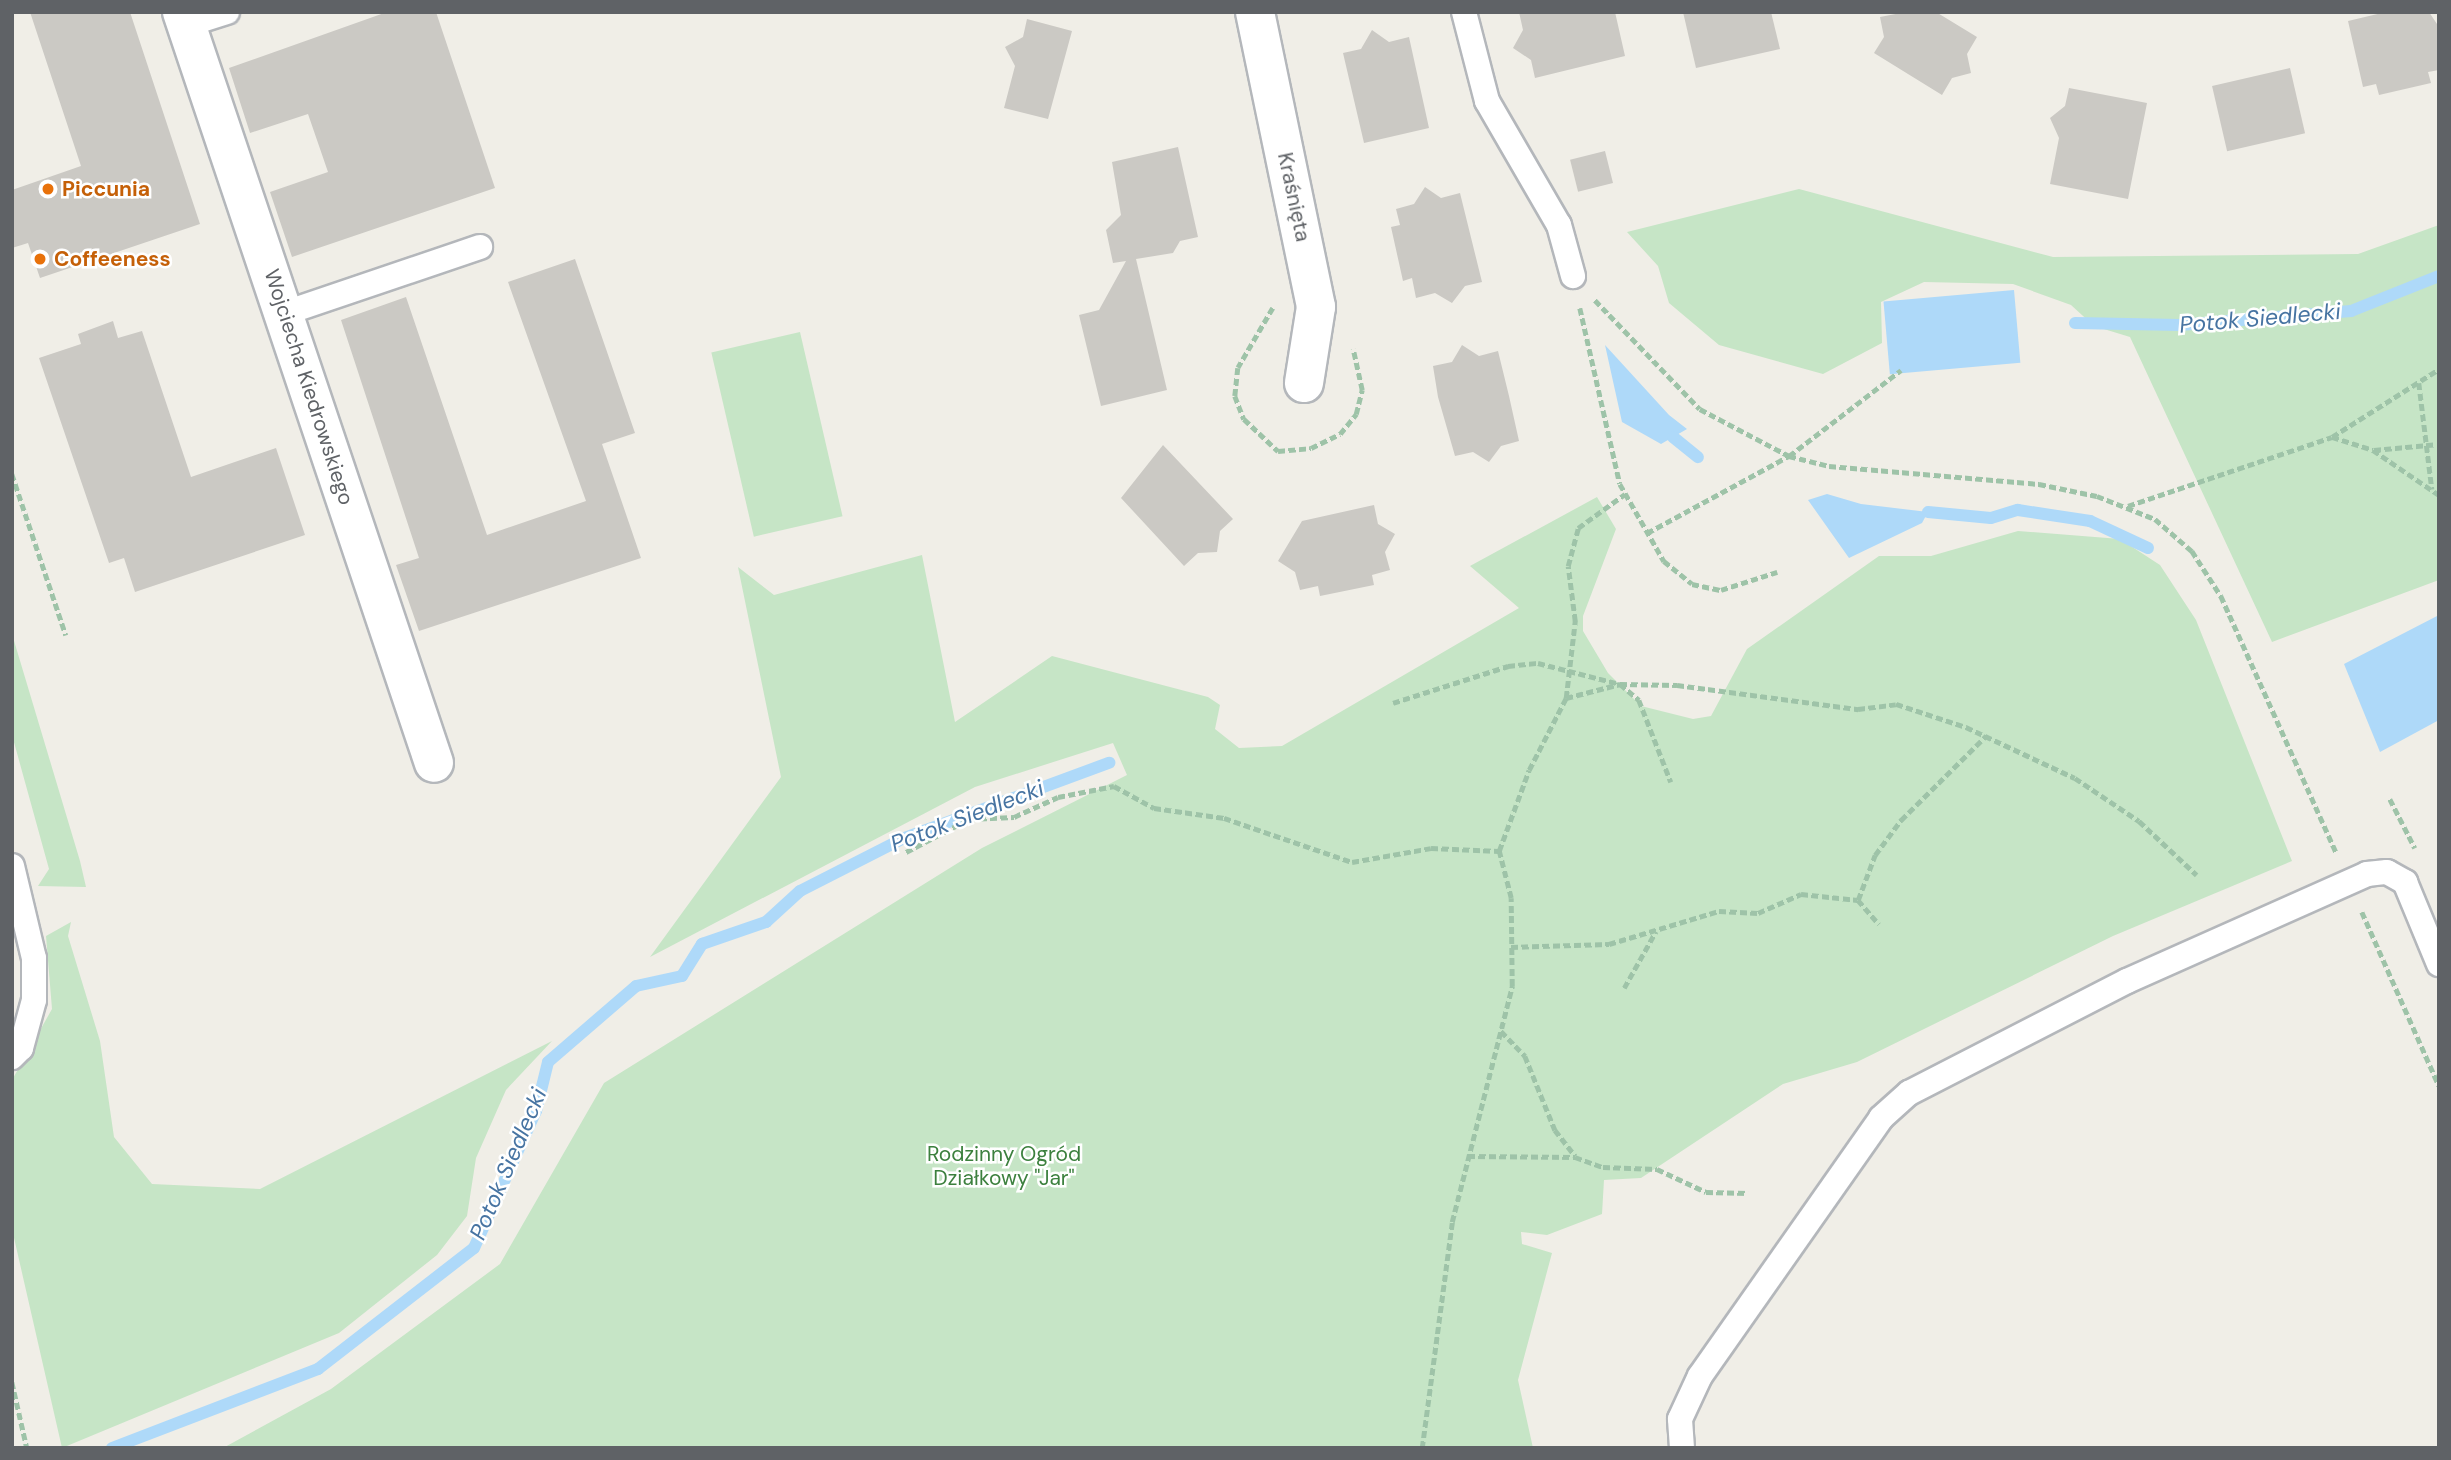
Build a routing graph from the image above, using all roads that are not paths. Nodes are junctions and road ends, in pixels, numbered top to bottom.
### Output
1 (227, 12) edge
2 (1255, 12) edge
3 (1464, 12) edge
4 (184, 19) edge
5 (480, 247) dead end
6 (1573, 276) road end
7 (285, 313) junction
8 (1304, 383) dead end
9 (433, 763) dead end
10 (12, 866) edge
11 (2439, 964) edge
12 (12, 1057) edge
13 (1682, 1448) edge

1 - 4 lane
2 - 8 street, Kraśnięta
3 - 6 lane
4 - 7 street, Wojciecha Kiedrowskiego
5 - 7 lane
7 - 9 street, Wojciecha Kiedrowskiego
10 - 12 lane
11 - 13 lane

